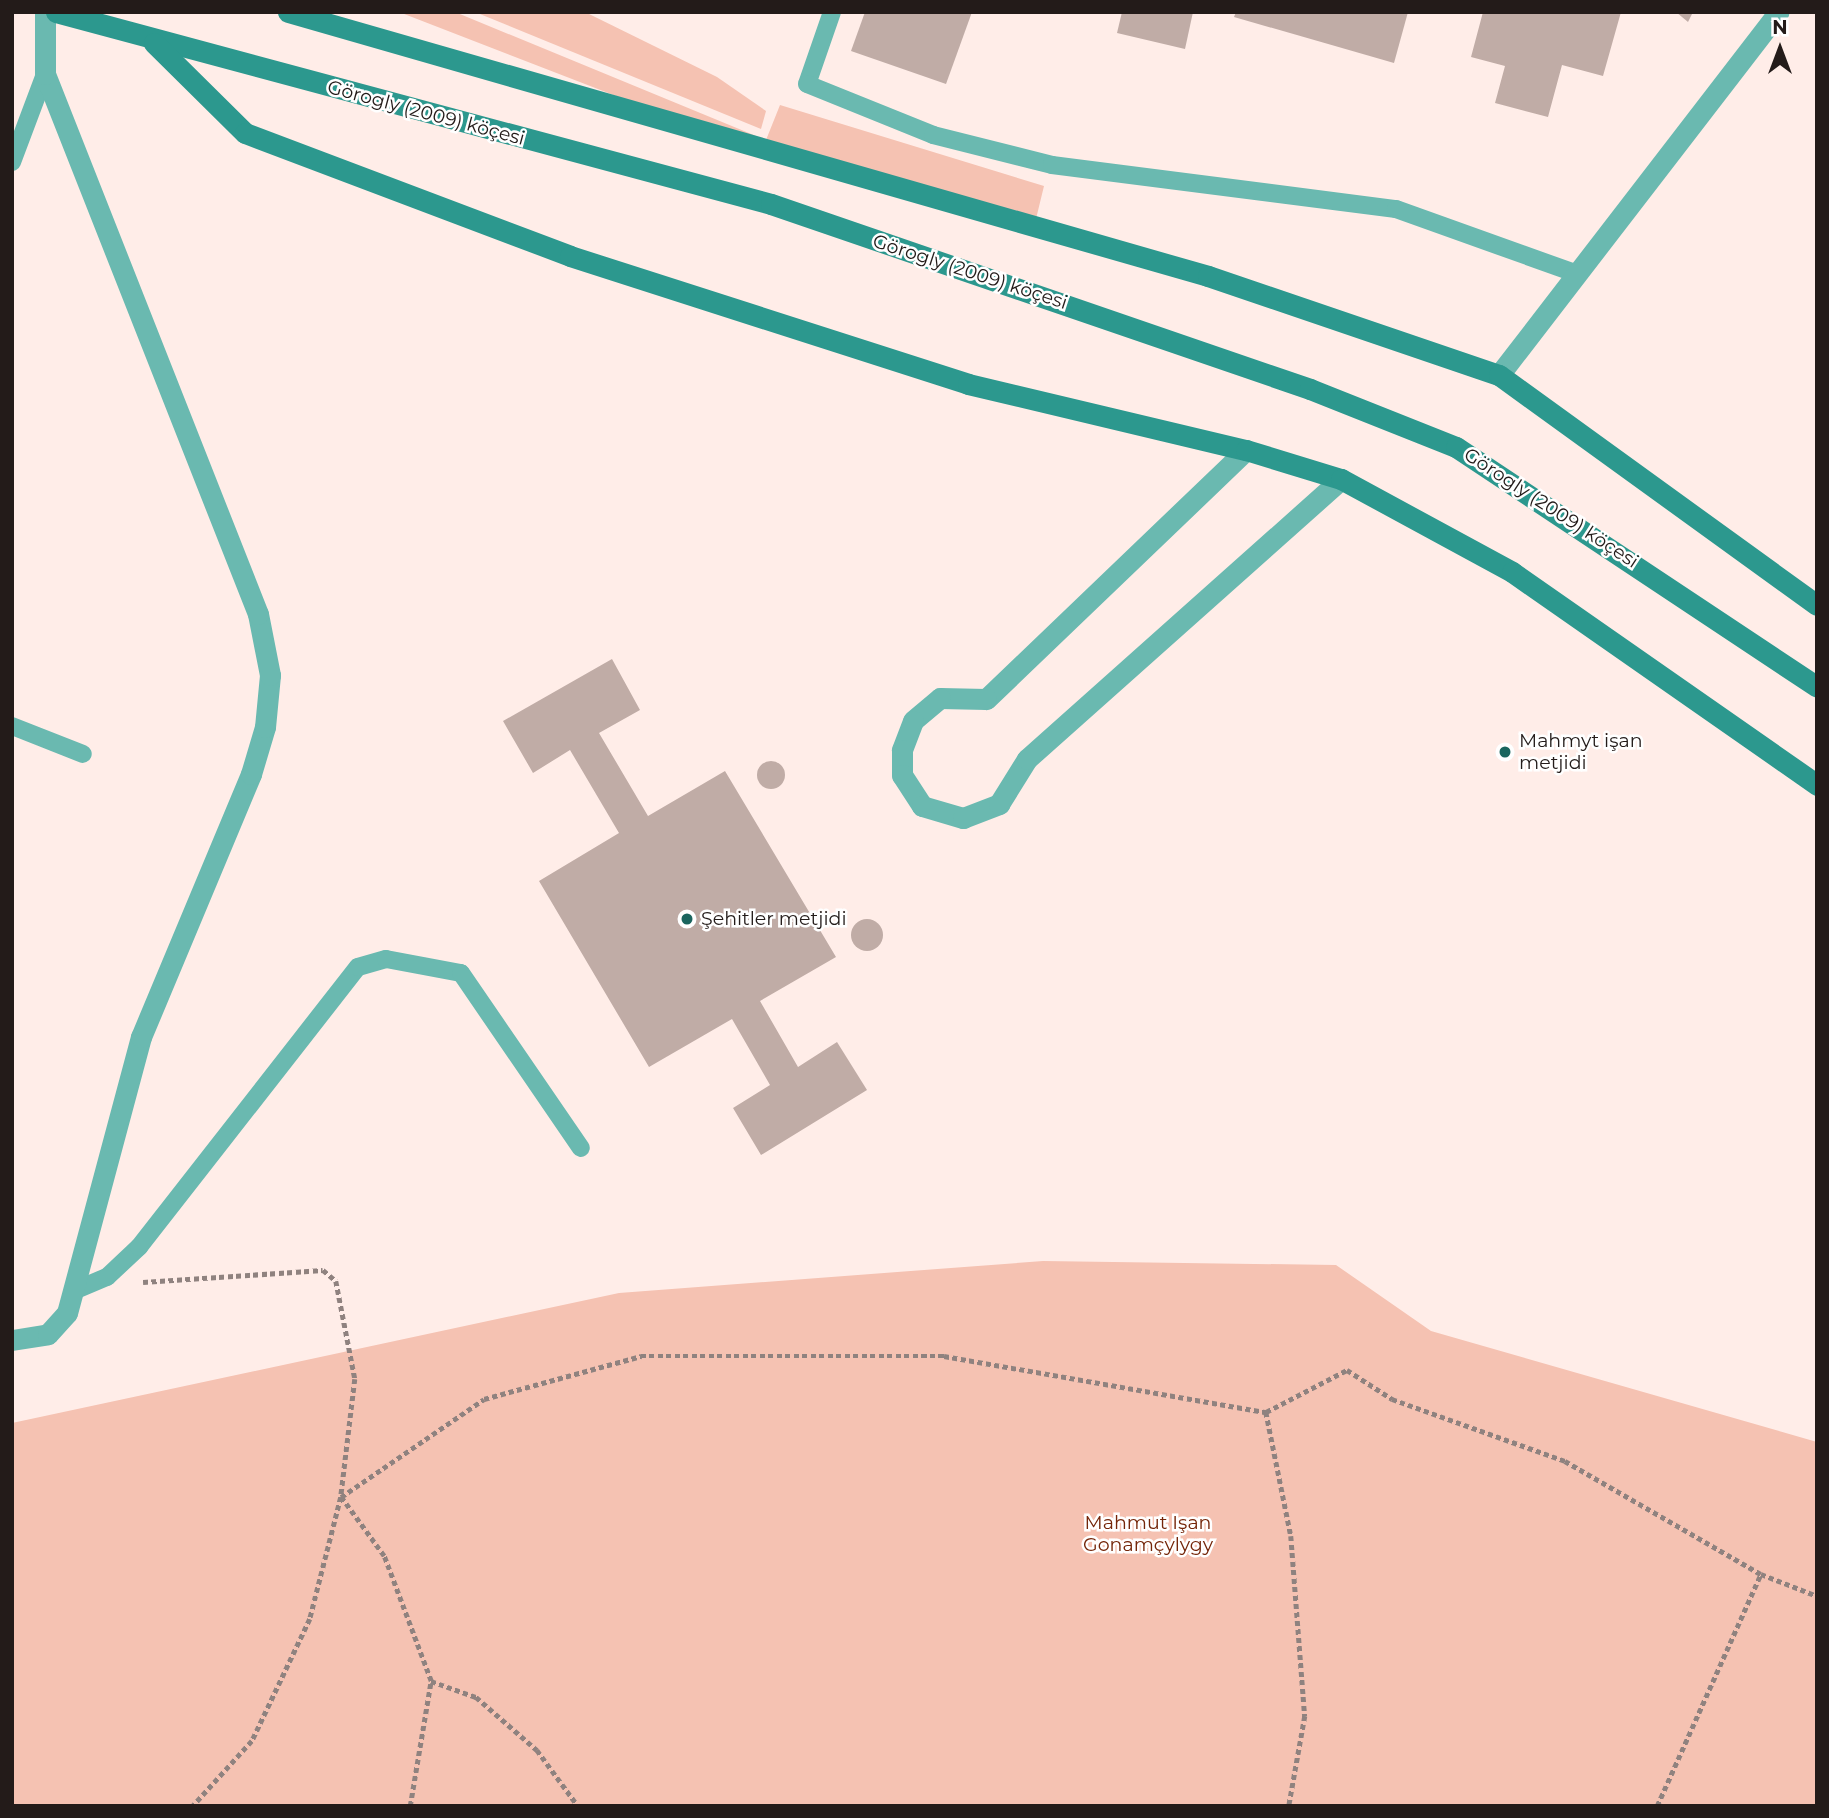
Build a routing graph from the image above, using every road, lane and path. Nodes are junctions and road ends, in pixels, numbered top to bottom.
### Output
1 (45, 12) edge
2 (57, 12) edge
3 (288, 12) edge
4 (832, 12) edge
5 (1779, 12) edge
6 (153, 42) junction
7 (45, 74) junction
8 (12, 162) edge
9 (1578, 274) junction
10 (1499, 375) junction
11 (1246, 450) junction
12 (1341, 479) junction
13 (1817, 605) edge
14 (1817, 687) edge
15 (12, 726) edge
16 (83, 754) dead end
17 (1817, 785) edge
18 (581, 1148) dead end
19 (107, 1277) junction
20 (76, 1290) junction
21 (12, 1340) edge
22 (1266, 1412) junction
23 (341, 1497) junction
24 (1761, 1574) junction
25 (1817, 1596) edge
26 (431, 1681) junction
27 (193, 1806) edge
28 (410, 1806) edge
29 (578, 1806) edge
30 (1289, 1806) edge
31 (1657, 1806) edge

1 - 7 street
2 - 6 main road, Görogly (2009) köçesi
3 - 10 main road
4 - 9 lane
5 - 9 street
6 - 11 main road
6 - 14 main road, Görogly (2009) köçesi
7 - 8 lane
7 - 20 street
9 - 10 street
10 - 13 main road
11 - 12 main road
11 - 12 street
12 - 17 main road
15 - 16 lane
18 - 19 lane
19 - 20 lane
19 - 23 path
20 - 21 street
22 - 23 path
22 - 24 path
22 - 30 path
23 - 26 path
23 - 27 path
24 - 25 path
24 - 31 path
26 - 28 path
26 - 29 path

